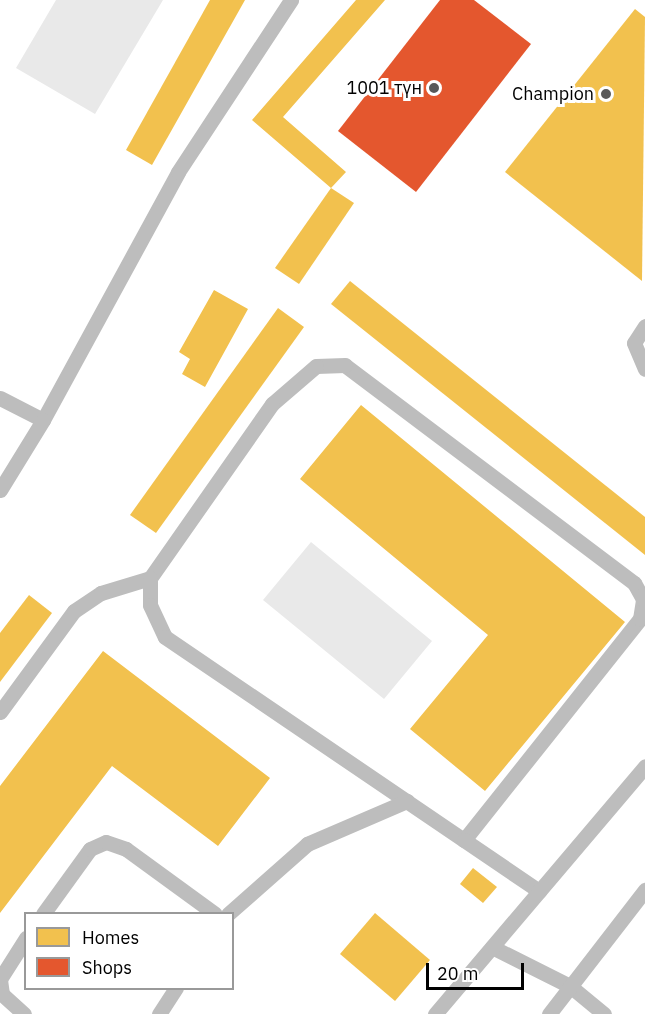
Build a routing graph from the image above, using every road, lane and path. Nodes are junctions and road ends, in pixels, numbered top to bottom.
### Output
1 (291, 0) edge
2 (645, 326) edge
3 (645, 369) edge
4 (0, 398) edge
5 (43, 420) junction
6 (0, 490) edge
7 (150, 578) junction
8 (0, 712) edge
9 (645, 766) edge
10 (407, 801) junction
11 (464, 840) junction
12 (645, 890) edge
13 (539, 891) junction
14 (45, 912) edge
15 (212, 912) edge
16 (230, 912) edge
17 (24, 941) edge
18 (492, 947) junction
19 (570, 986) junction
20 (175, 990) edge
21 (24, 1014) edge
22 (159, 1014) edge
23 (435, 1014) edge
24 (549, 1014) edge
25 (604, 1014) edge

1 - 5 lane
2 - 3 lane
4 - 5 lane
5 - 6 lane
7 - 8 lane
7 - 10 lane
7 - 11 lane
9 - 13 lane
10 - 11 lane
10 - 16 lane
11 - 13 lane
12 - 19 lane
13 - 18 lane
14 - 15 lane
17 - 21 lane
18 - 19 lane
18 - 23 lane
19 - 24 lane
19 - 25 lane
20 - 22 lane

